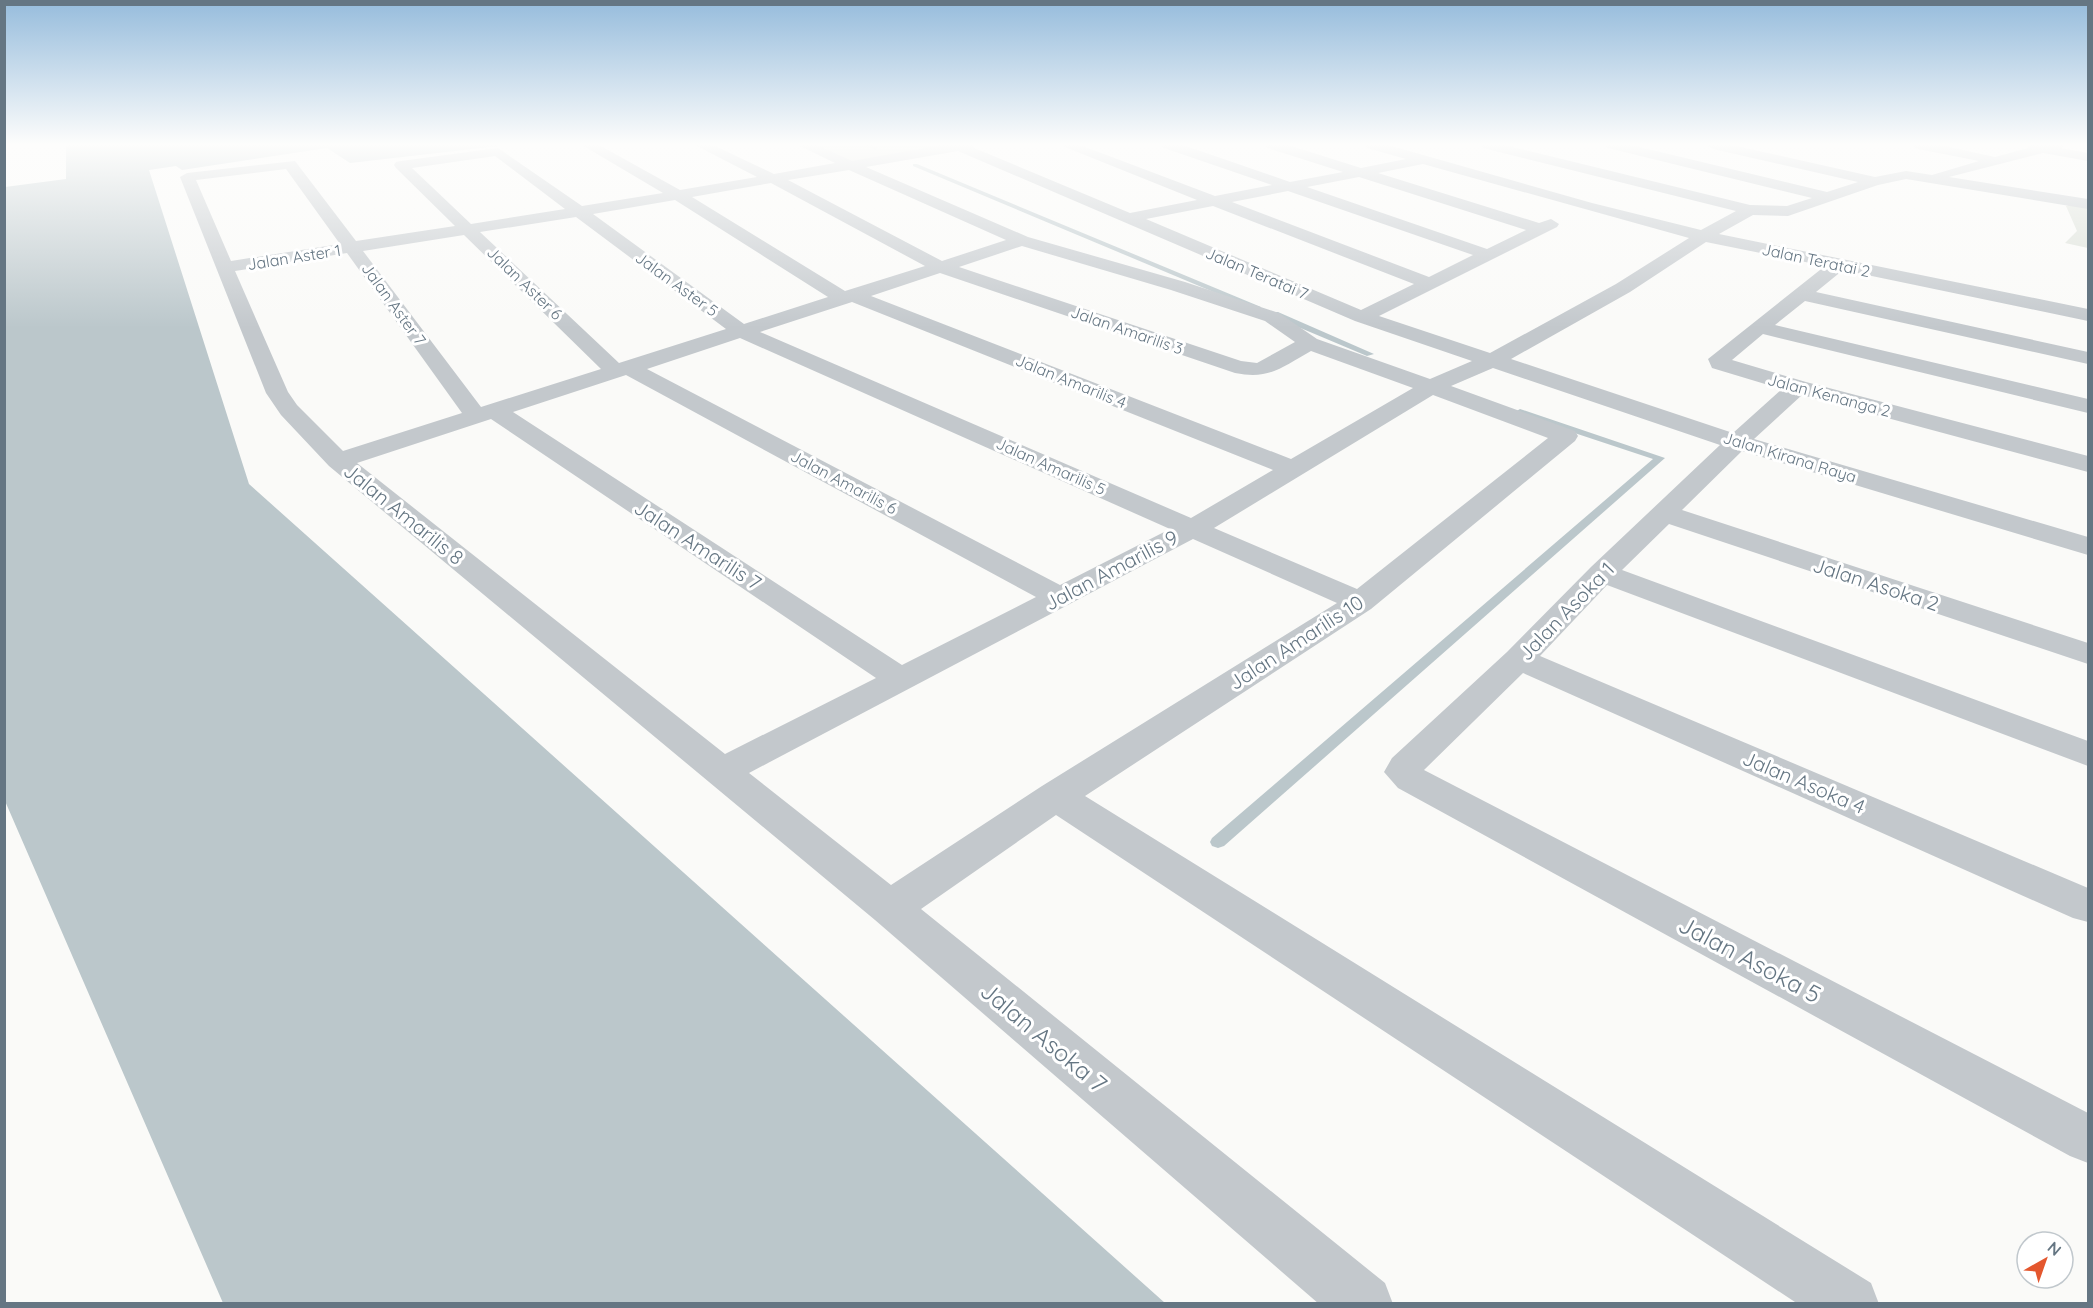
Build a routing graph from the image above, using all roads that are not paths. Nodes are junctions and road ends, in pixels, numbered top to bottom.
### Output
1 (199, 206) edge
2 (321, 206) edge
3 (445, 206) edge
4 (569, 206) edge
5 (612, 206) edge
6 (697, 206) edge
7 (825, 206) edge
8 (944, 206) edge
9 (1101, 206) edge
10 (1192, 206) edge
11 (1224, 206) edge
12 (1349, 206) edge
13 (1464, 206) edge
14 (1583, 206) edge
15 (1734, 206) edge
16 (1802, 206) edge
17 (1586, 207) junction
18 (1750, 210) junction
19 (577, 212) junction
20 (1129, 218) junction
21 (469, 229) junction
22 (1540, 230) junction
23 (1703, 236) junction
24 (1022, 241) junction
25 (352, 247) junction
26 (1489, 255) junction
27 (1838, 265) junction
28 (225, 267) junction
29 (940, 267) junction
30 (1431, 284) junction
31 (1801, 294) junction
32 (2079, 294) dead end
33 (848, 296) junction
34 (2050, 307) junction
35 (2088, 315) edge
36 (1362, 317) junction
37 (1759, 327) junction
38 (741, 331) junction
39 (1310, 343) junction
40 (2088, 358) edge
41 (1494, 359) junction
42 (621, 369) junction
43 (1431, 387) junction
44 (1798, 387) junction
45 (2088, 406) edge
46 (484, 412) junction
47 (1737, 442) junction
48 (338, 461) junction
49 (2088, 464) edge
50 (1290, 468) junction
51 (1664, 513) junction
52 (1193, 528) junction
53 (2088, 546) edge
54 (1602, 573) junction
55 (1060, 597) junction
56 (1360, 602) junction
57 (2088, 654) edge
58 (1519, 659) junction
59 (902, 680) junction
60 (2088, 754) edge
61 (723, 771) junction
62 (1411, 779) joint
63 (1056, 796) junction
64 (2088, 906) edge
65 (890, 908) junction
66 (2088, 1139) edge
67 (1364, 1304) edge
68 (1850, 1304) edge

1 - 28 street, Jalan Amarilis 8
2 - 25 street, Jalan Aster 7
3 - 21 street, Jalan Aster 6
4 - 19 street, Jalan Aster 5
5 - 19 street, Jalan Aster 1
6 - 33 street, Jalan Amarilis 4
7 - 29 street, Jalan Amarilis 3
8 - 24 street
9 - 20 street, Jalan Teratai 7
10 - 20 street
11 - 30 street
12 - 26 street
13 - 22 street
14 - 17 street, Jalan Teratai 2
15 - 18 street
16 - 18 street
17 - 22 street
17 - 23 street, Jalan Teratai 2
18 - 23 street, Jalan Amarilis 9
19 - 21 street, Jalan Aster 1
19 - 38 street, Jalan Aster 5
20 - 36 street, Jalan Teratai 7
21 - 25 street, Jalan Aster 1
21 - 42 street, Jalan Aster 6
22 - 26 street
23 - 27 street, Jalan Teratai 2
23 - 41 street, Jalan Amarilis 9
24 - 29 street
24 - 39 street
25 - 28 street, Jalan Aster 1
25 - 46 street, Jalan Aster 7
26 - 30 street
27 - 31 street, Jalan Kenanga 2
27 - 34 street, Jalan Teratai 2
28 - 48 street, Jalan Amarilis 8
29 - 33 street
29 - 39 street, Jalan Amarilis 3
30 - 36 street
31 - 37 street, Jalan Kenanga 2
31 - 40 street
32 - 34 street
33 - 38 street
33 - 50 street, Jalan Amarilis 4
34 - 35 street, Jalan Teratai 2
36 - 41 street, Jalan Teratai 7
37 - 44 street, Jalan Kenanga 2
37 - 45 street
38 - 42 street
38 - 52 street, Jalan Amarilis 5
39 - 43 street
41 - 43 street, Jalan Amarilis 9
41 - 47 street, Jalan Kirana Raya
42 - 46 street
42 - 55 street, Jalan Amarilis 6
43 - 50 street, Jalan Amarilis 9
43 - 56 street, Jalan Amarilis 10
44 - 47 street, Jalan Asoka 1
44 - 49 street, Jalan Kenanga 2
46 - 48 street
46 - 59 street, Jalan Amarilis 7
47 - 51 street, Jalan Asoka 1
47 - 53 street, Jalan Kirana Raya
48 - 61 street, Jalan Amarilis 8
50 - 52 street, Jalan Amarilis 9
51 - 54 street, Jalan Asoka 1
51 - 57 street, Jalan Asoka 2
52 - 55 street, Jalan Amarilis 9
52 - 56 street, Jalan Amarilis 5
54 - 58 street, Jalan Asoka 1
54 - 60 street
55 - 59 street, Jalan Amarilis 9
56 - 63 street, Jalan Amarilis 10
58 - 62 street, Jalan Asoka 1
58 - 64 street, Jalan Asoka 4
59 - 61 street, Jalan Amarilis 9
61 - 65 street, Jalan Asoka 7
62 - 66 street, Jalan Asoka 5
63 - 65 street, Jalan Amarilis 10
63 - 68 street
65 - 67 street, Jalan Asoka 7

